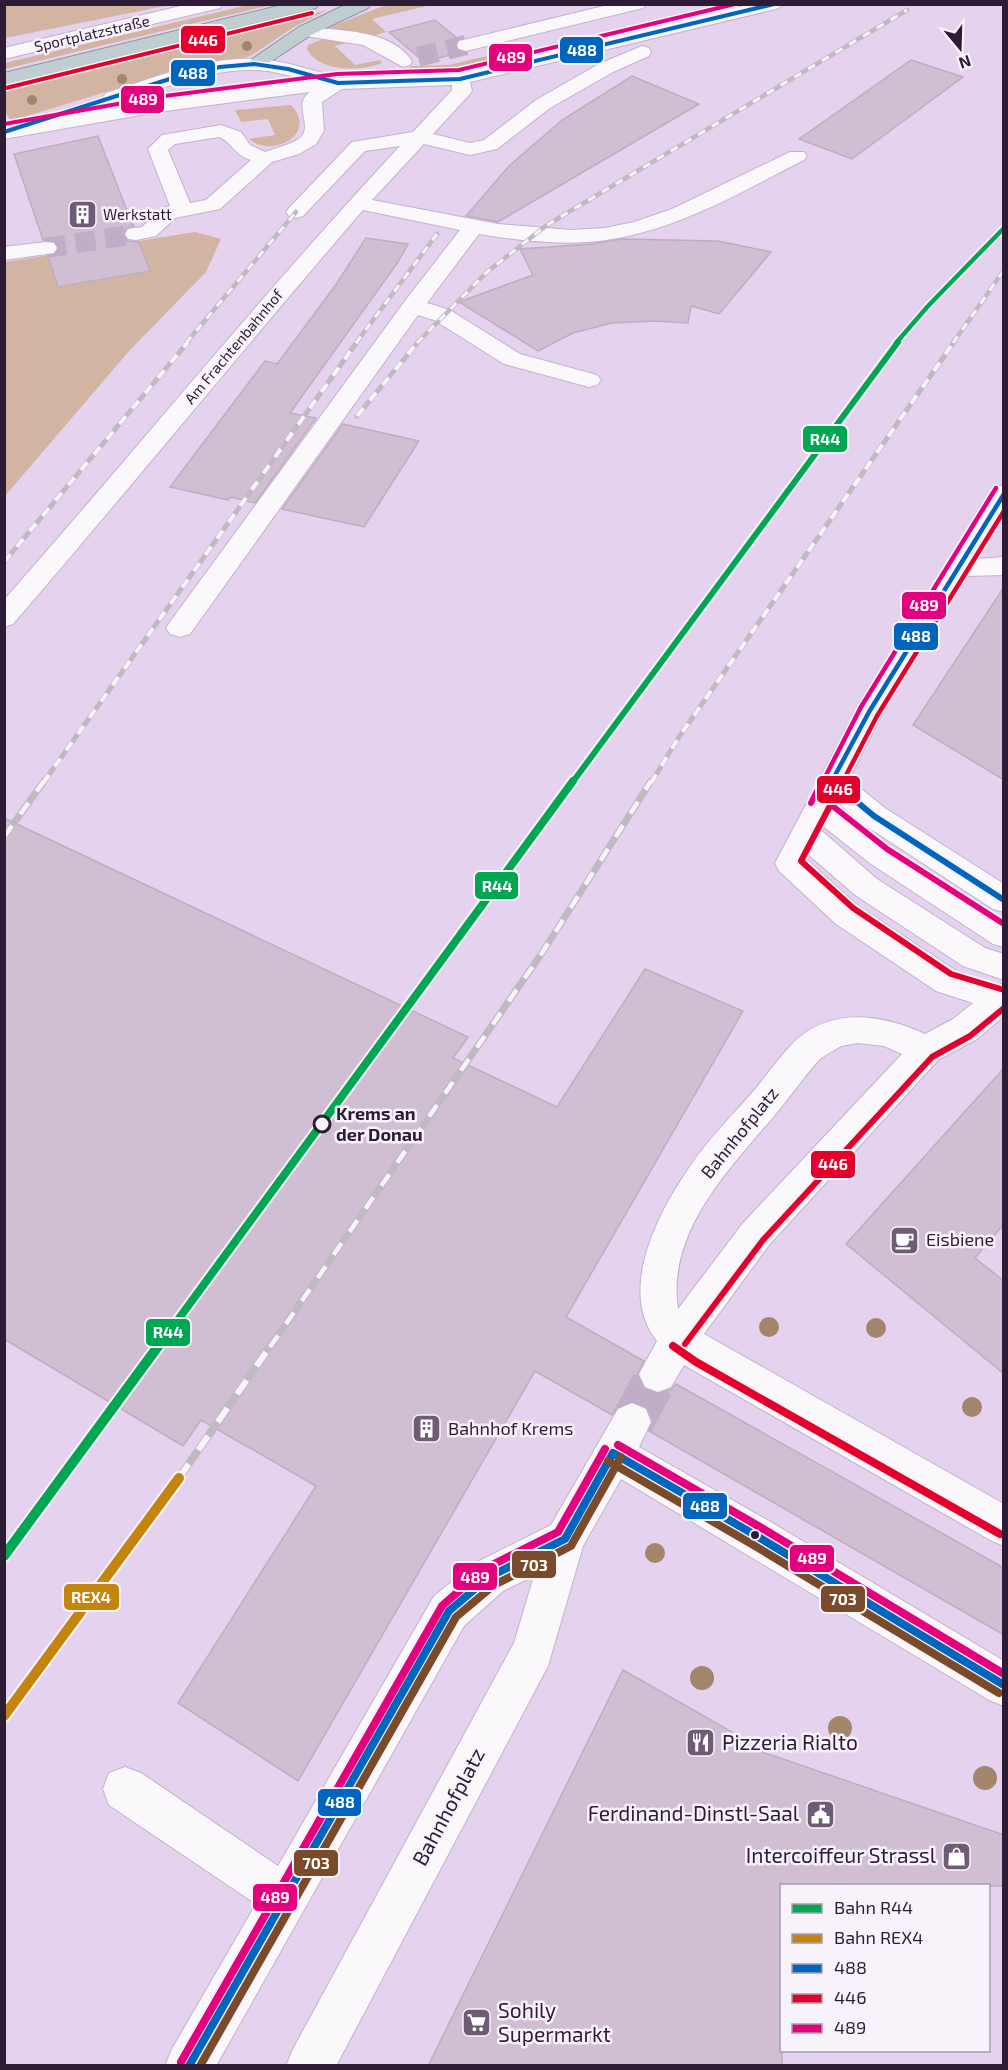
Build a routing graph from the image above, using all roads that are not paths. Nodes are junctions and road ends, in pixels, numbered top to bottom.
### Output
1 (214, 4) edge
2 (310, 4) edge
3 (362, 4) edge
4 (637, 4) edge
5 (776, 4) edge
6 (717, 10) edge
7 (672, 28) junction
8 (305, 31) junction
9 (450, 32) tunnel mouth
10 (502, 38) junction
11 (466, 45) tunnel mouth
12 (4, 54) edge
13 (533, 63) junction
14 (254, 64) junction
15 (4, 79) edge
16 (460, 79) junction
17 (338, 83) junction
18 (390, 83) junction
19 (120, 112) junction
20 (4, 132) edge
21 (422, 137) junction
22 (797, 156) dead end
23 (265, 158) junction
24 (358, 203) junction
25 (182, 210) junction
26 (297, 212) dead end
27 (475, 225) junction
28 (136, 234) tunnel mouth
29 (46, 248) tunnel mouth
30 (4, 254) edge
31 (413, 306) junction
32 (589, 380) dead end
33 (1004, 493) edge
34 (1004, 566) edge
35 (958, 568) junction
36 (4, 618) edge
37 (180, 628) dead end
38 (837, 772) junction
39 (812, 821) junction
40 (1004, 880) edge
41 (1004, 900) edge
42 (1004, 935) edge
43 (1004, 967) edge
44 (1002, 998) edge
45 (926, 1050) junction
46 (678, 1339) junction
47 (658, 1374) tunnel mouth
48 (1004, 1526) edge
49 (565, 1539) junction
50 (1004, 1685) edge
51 (125, 1789) dead end
52 (285, 1898) junction
53 (189, 2066) edge
54 (310, 2066) edge

1 - 12 street, Sportplatzstraße
2 - 15 highway
3 - 8 highway
4 - 10 street
5 - 6 street
6 - 7 street
7 - 13 street
7 - 21 street
8 - 14 highway
8 - 18 street
9 - 10 street
10 - 11 street
10 - 13 street
13 - 16 street
14 - 17 street
14 - 19 street
14 - 20 street
16 - 18 street
16 - 21 street, Am Frachtenbahnhof
17 - 18 street
17 - 19 street
17 - 23 street
19 - 20 street
21 - 24 street, Am Frachtenbahnhof
21 - 26 street
22 - 27 street
23 - 25 street
23 - 25 street
24 - 27 street
24 - 36 street, Am Frachtenbahnhof
25 - 28 street
27 - 31 street
29 - 30 street
31 - 32 street
31 - 37 street
33 - 35 street
34 - 35 street
35 - 38 street
38 - 39 street
38 - 40 street
38 - 41 street
39 - 42 street
39 - 43 street
39 - 44 street
44 - 45 street
45 - 46 street
45 - 46 street, Bahnhofplatz
46 - 47 street
46 - 48 street, Bahnhofplatz
49 - 50 street, Bahnhofplatz
49 - 52 street
49 - 54 street, Bahnhofplatz
51 - 52 street
52 - 53 street

